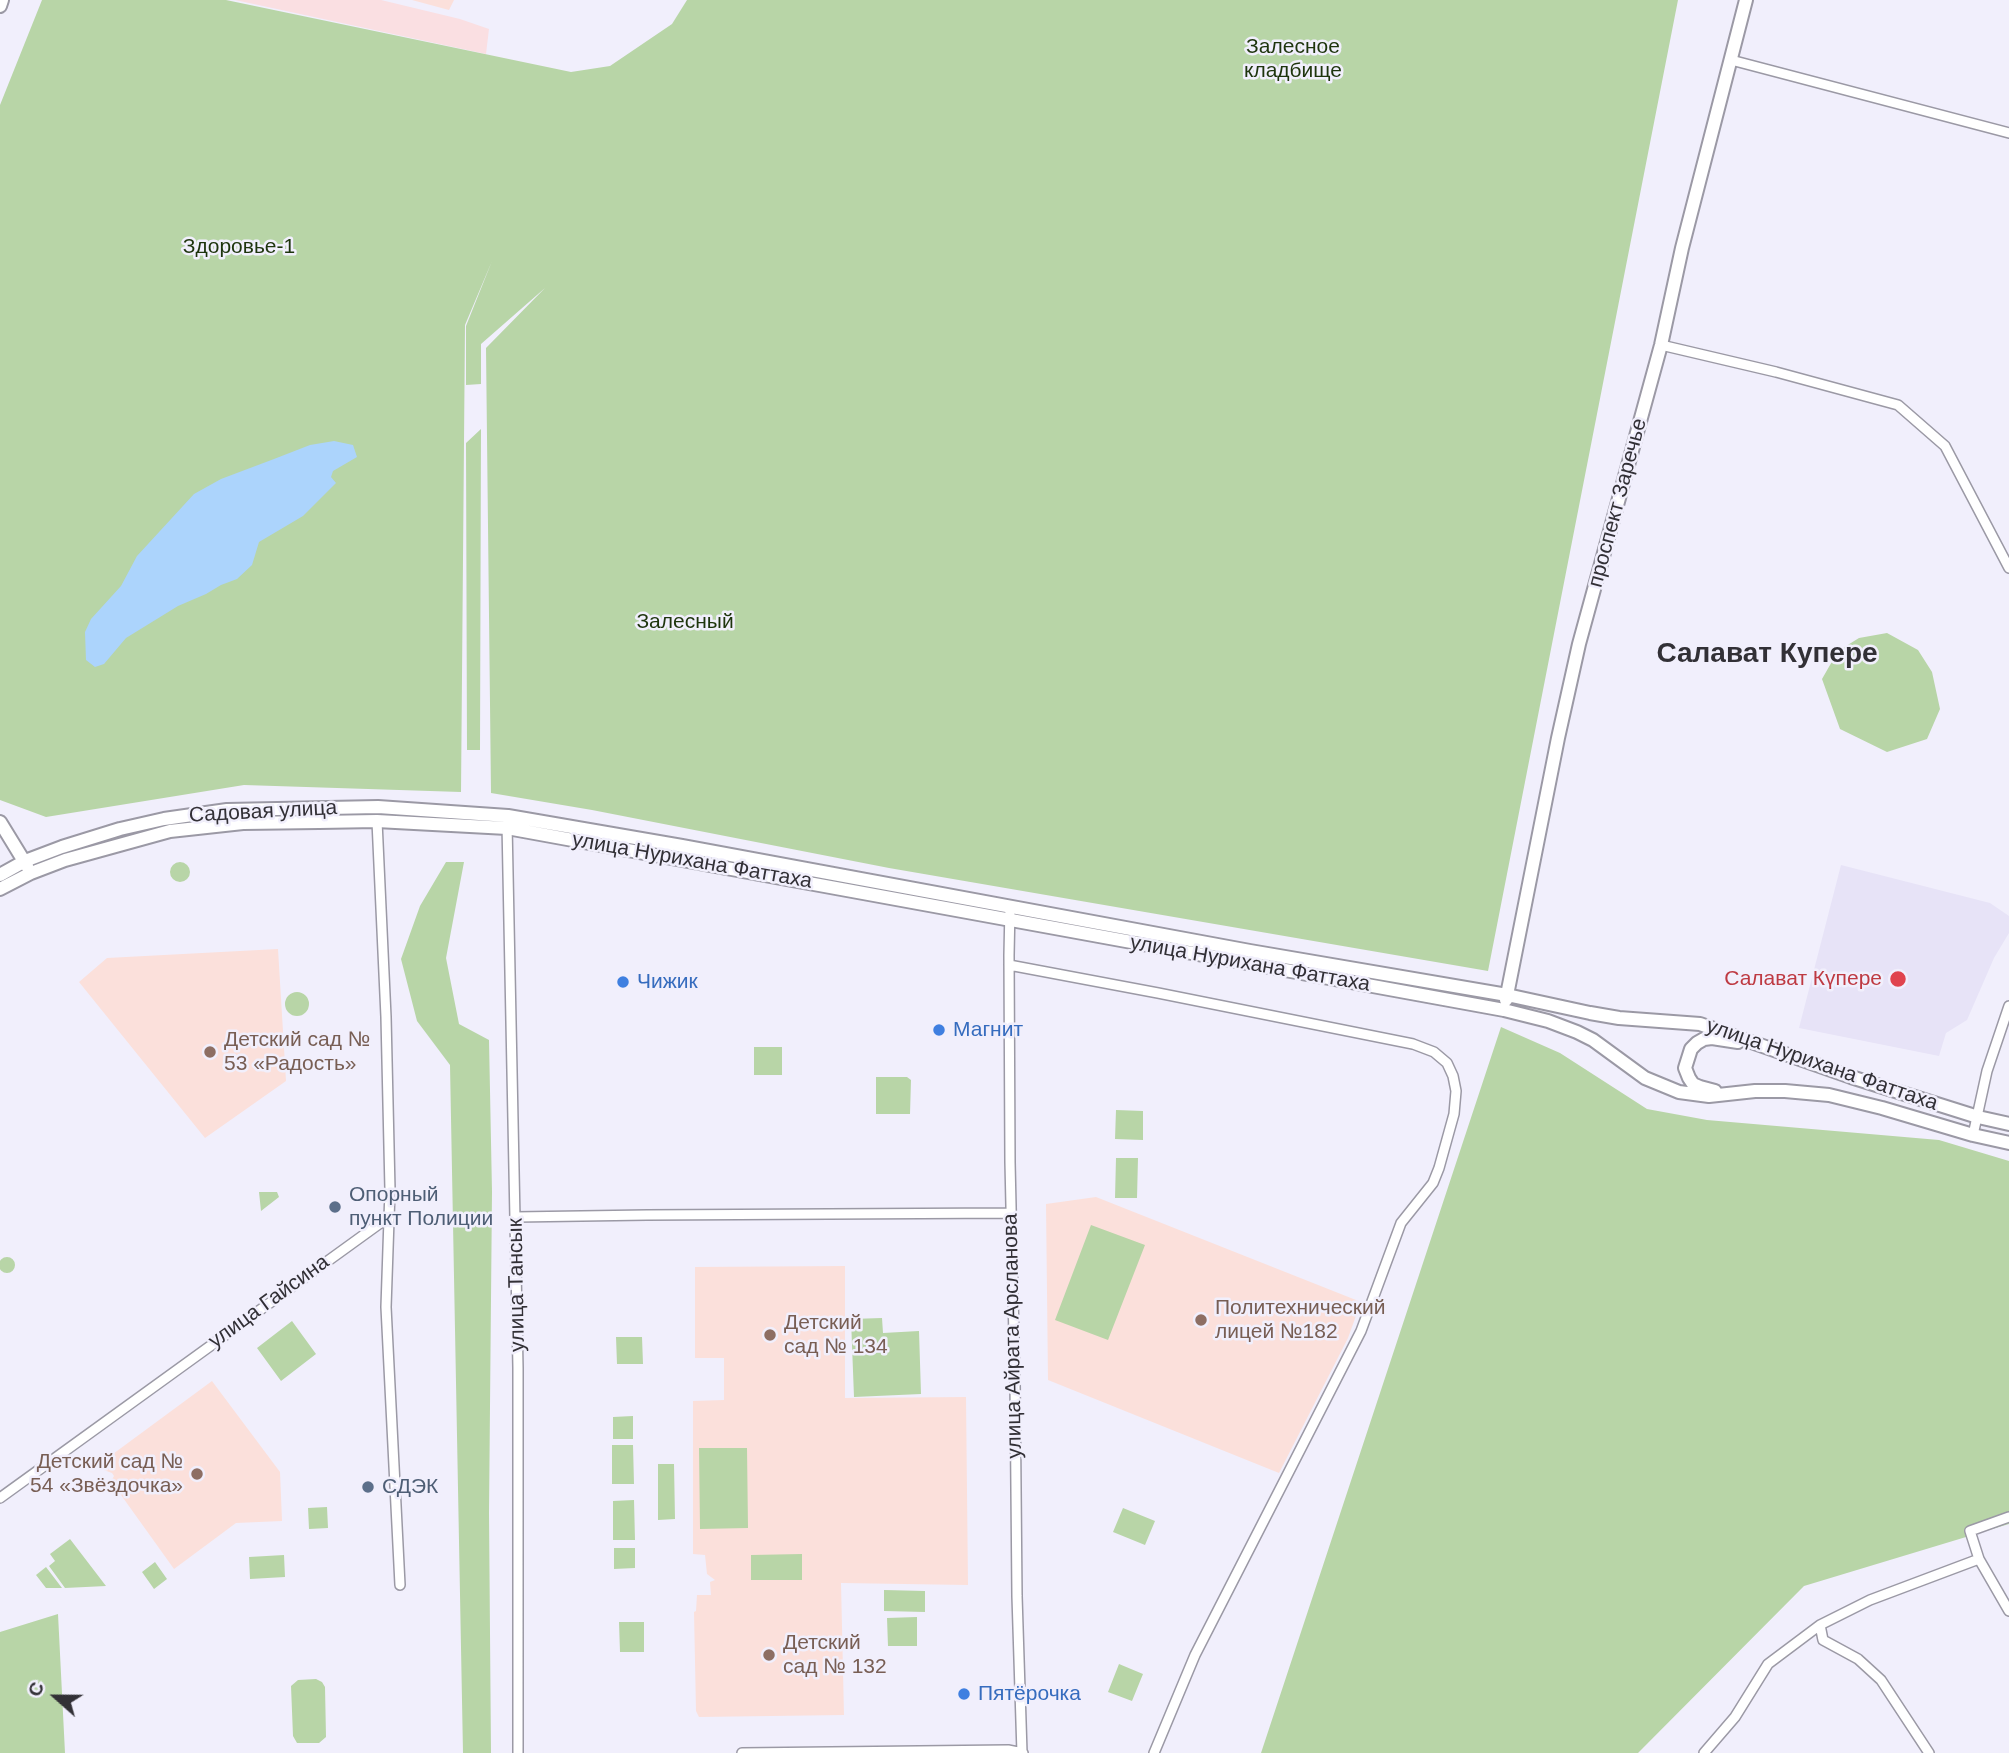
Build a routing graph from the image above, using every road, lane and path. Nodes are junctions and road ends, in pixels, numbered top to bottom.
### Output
1 (2, 0) edge
2 (1746, 0) edge
3 (0, 6) edge
4 (1731, 60) junction
5 (2009, 133) edge
6 (1661, 345) junction
7 (2009, 568) edge
8 (377, 821) junction
9 (0, 822) edge
10 (508, 822) junction
11 (28, 867) junction
12 (0, 875) edge
13 (0, 889) edge
14 (1010, 913) junction
15 (1009, 965) junction
16 (1507, 995) junction
17 (2009, 1006) edge
18 (1504, 1010) junction
19 (2006, 1021) edge
20 (1748, 1041) junction
21 (1725, 1094) junction
22 (1978, 1117) junction
23 (2009, 1124) edge
24 (1973, 1135) junction
25 (2009, 1143) edge
26 (1011, 1213) junction
27 (390, 1216) junction
28 (516, 1217) junction
29 (0, 1498) edge
30 (2009, 1517) edge
31 (1979, 1559) junction
32 (400, 1585) dead end
33 (2009, 1611) edge
34 (1820, 1625) junction
35 (518, 1753) edge
36 (742, 1753) edge
37 (1022, 1753) edge
38 (1154, 1753) edge
39 (1704, 1753) edge
40 (1929, 1753) edge

1 - 3 street
2 - 4 street, проспект Заречье
4 - 5 street
4 - 6 street, проспект Заречье
6 - 7 street
6 - 16 street, проспект Заречье
8 - 10 street, Садовая улица
8 - 11 street, Садовая улица
8 - 27 street
9 - 11 street
10 - 11 street, Садовая улица
10 - 14 street, улица Нурихана Фаттаха
10 - 28 street, улица Тансык
11 - 12 street
11 - 13 street
14 - 15 street, улица Айрата Арсланова
14 - 16 street, улица Нурихана Фаттаха
14 - 18 street, улица Нурихана Фаттаха
15 - 26 street, улица Айрата Арсланова
15 - 38 street
16 - 18 street, проспект Заречье
16 - 20 street, улица Нурихана Фаттаха
17 - 19 street
18 - 21 street, улица Нурихана Фаттаха
19 - 22 street
20 - 21 street
20 - 22 street, улица Нурихана Фаттаха
21 - 24 street, улица Нурихана Фаттаха
22 - 23 street, улица Нурихана Фаттаха
22 - 24 street
24 - 25 street, улица Нурихана Фаттаха
26 - 28 street
26 - 37 street, улица Айрата Арсланова
27 - 29 street, улица Гайсина
27 - 32 street
28 - 35 street, улица Тансык
30 - 31 street
31 - 33 street
31 - 34 street
34 - 39 street
34 - 40 street
36 - 37 street

